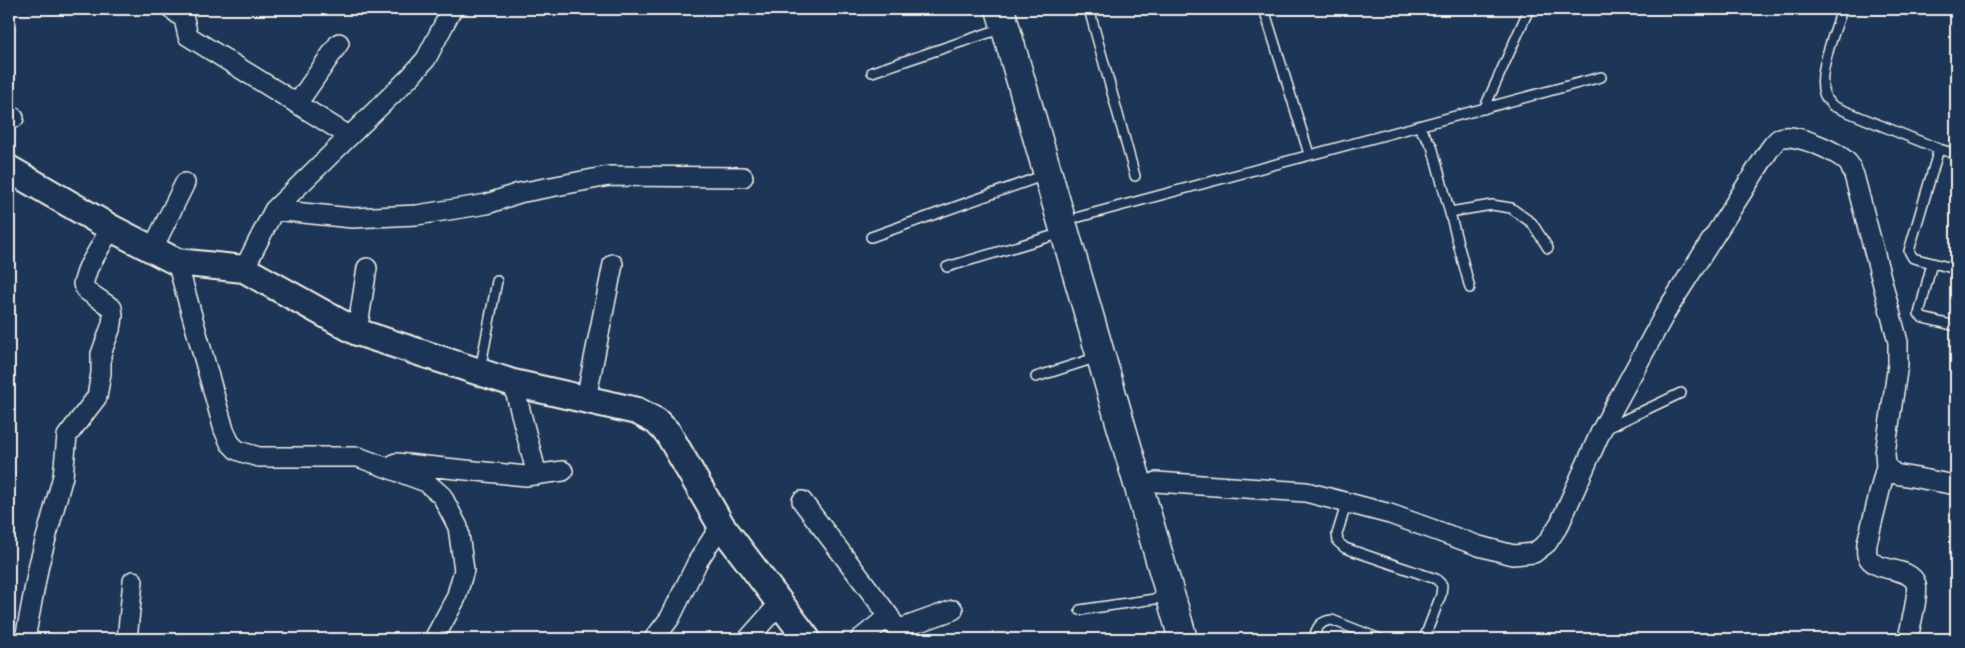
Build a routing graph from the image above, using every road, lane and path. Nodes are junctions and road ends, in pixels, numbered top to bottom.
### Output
1 (172, 9) edge
2 (452, 9) edge
3 (1089, 9) edge
4 (1264, 9) edge
5 (1529, 9) edge
6 (1842, 9) edge
7 (1008, 15) edge
8 (339, 43) dead end
9 (872, 72) dead end
10 (1601, 77) dead end
11 (297, 104) junction
12 (1484, 109) junction
13 (1418, 126) junction
14 (349, 136) junction
15 (1939, 149) junction
16 (1309, 154) junction
17 (1956, 154) edge
18 (9, 169) edge
19 (1048, 174) junction
20 (1135, 176) dead end
21 (743, 177) dead end
22 (184, 183) dead end
23 (274, 210) junction
24 (1450, 212) junction
25 (1072, 224) junction
26 (111, 228) junction
27 (870, 236) dead end
28 (1548, 248) dead end
29 (152, 250) junction
30 (177, 262) junction
31 (1932, 262) junction
32 (613, 264) dead end
33 (947, 267) dead end
34 (367, 268) dead end
35 (244, 269) junction
36 (1956, 269) edge
37 (497, 282) dead end
38 (1470, 288) dead end
39 (1956, 326) edge
40 (356, 332) junction
41 (1101, 357) junction
42 (479, 372) junction
43 (1036, 377) dead end
44 (513, 383) junction
45 (1681, 394) dead end
46 (586, 399) junction
47 (1601, 431) junction
48 (358, 457) junction
49 (1886, 466) junction
50 (563, 471) dead end
51 (537, 475) junction
52 (1156, 482) junction
53 (1956, 485) edge
54 (802, 501) dead end
55 (1347, 502) junction
56 (721, 525) junction
57 (133, 581) dead end
58 (1170, 597) junction
59 (780, 603) junction
60 (952, 610) dead end
61 (1080, 610) dead end
62 (896, 628) edge
63 (25, 639) edge
64 (127, 639) edge
65 (434, 639) edge
66 (654, 639) edge
67 (748, 639) edge
68 (807, 639) edge
69 (860, 639) edge
70 (1183, 639) edge
71 (1202, 639) edge
72 (1314, 639) edge
73 (1380, 639) edge
74 (1424, 639) edge
75 (1908, 639) edge

1 - 11 street
2 - 14 street
3 - 20 lane
4 - 16 lane
5 - 12 lane
6 - 15 lane
7 - 9 lane
7 - 19 main road
7 - 25 main road
8 - 11 street
10 - 12 lane
11 - 14 street
12 - 13 lane
13 - 16 lane
13 - 24 lane
14 - 23 street
15 - 17 lane
15 - 31 lane
16 - 25 lane
18 - 26 street
19 - 25 main road
19 - 27 lane
21 - 23 street
22 - 29 street
23 - 35 street
24 - 28 lane
24 - 38 lane
25 - 33 lane
25 - 41 main road
25 - 52 main road
26 - 29 street
26 - 63 street
29 - 30 street
30 - 35 street
30 - 48 street
31 - 36 lane
31 - 39 lane
32 - 46 street
34 - 40 street
35 - 40 street
37 - 42 lane
40 - 42 street
41 - 43 lane
41 - 58 main road
42 - 44 street
44 - 46 street
44 - 51 street
45 - 47 lane
46 - 56 street
47 - 49 street
47 - 55 street
48 - 51 street
48 - 65 street
49 - 53 street
49 - 75 street
50 - 51 street
52 - 55 street
52 - 71 main road
54 - 62 street
55 - 74 lane
56 - 59 street
56 - 66 street
57 - 64 street
58 - 61 lane
58 - 70 main road
59 - 67 street
59 - 68 street
60 - 62 street
62 - 69 street
72 - 73 lane

